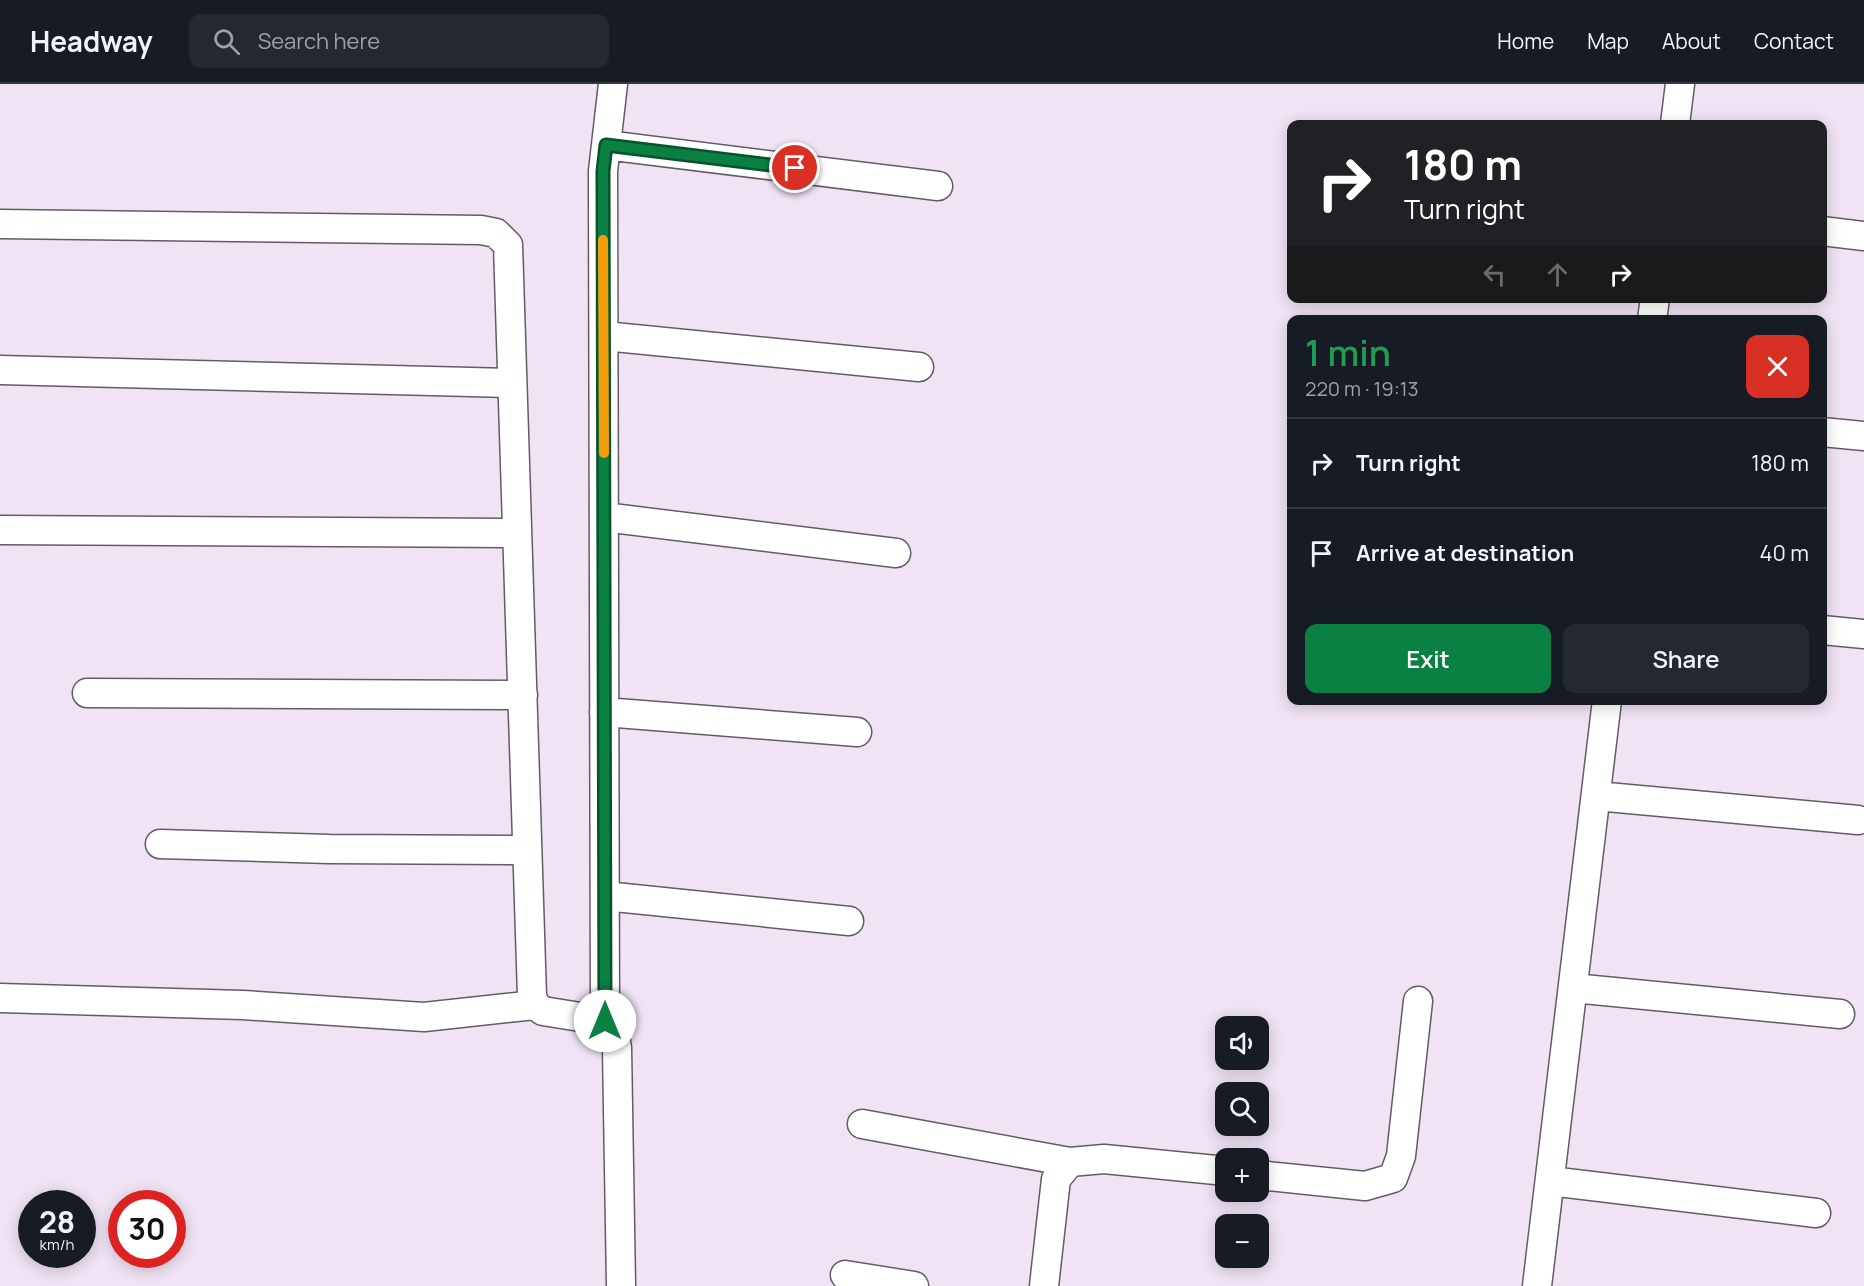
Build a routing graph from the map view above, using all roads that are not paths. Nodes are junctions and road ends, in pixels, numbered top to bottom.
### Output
1 (613, 84) edge
2 (1680, 84) edge
3 (1676, 120) edge
4 (606, 145) junction
5 (938, 186) dead end
6 (0, 224) edge
7 (1827, 232) edge
8 (1864, 236) edge
9 (604, 336) junction
10 (919, 366) dead end
11 (0, 370) edge
12 (512, 383) junction
13 (1827, 432) edge
14 (1864, 436) edge
15 (604, 517) junction
16 (0, 530) edge
17 (517, 532) junction
18 (896, 553) dead end
19 (1827, 630) edge
20 (1864, 634) edge
21 (87, 693) dead end
22 (523, 695) junction
23 (1606, 705) edge
24 (604, 712) junction
25 (857, 732) dead end
26 (1596, 796) junction
27 (1858, 820) dead end
28 (160, 844) dead end
29 (528, 850) junction
30 (605, 896) junction
31 (849, 921) dead end
32 (1573, 988) junction
33 (0, 998) edge
34 (1418, 1001) dead end
35 (535, 1005) junction
36 (1840, 1014) dead end
37 (605, 1021) junction
38 (862, 1124) dead end
39 (1070, 1162) junction
40 (1215, 1170) edge
41 (1269, 1176) edge
42 (1550, 1181) junction
43 (1816, 1213) dead end
44 (845, 1275) dead end
45 (621, 1286) edge
46 (914, 1286) edge
47 (1044, 1286) edge
48 (1537, 1286) edge

1 - 4 street
2 - 3 street
4 - 5 street
4 - 9 street
6 - 12 street
7 - 8 street
9 - 10 street
9 - 15 street
11 - 12 street
12 - 17 street
13 - 14 street
15 - 18 street
15 - 24 street
16 - 17 street
17 - 22 street
19 - 20 street
21 - 22 street
22 - 29 street
23 - 26 street
24 - 25 street
24 - 30 street
26 - 27 street
26 - 32 street
28 - 29 street
29 - 35 street
30 - 31 street
30 - 37 street
32 - 36 street
32 - 42 street
33 - 35 street
34 - 41 street
35 - 37 street
37 - 45 street
38 - 39 street
39 - 40 street
39 - 47 street
42 - 43 street
42 - 48 street
44 - 46 street

